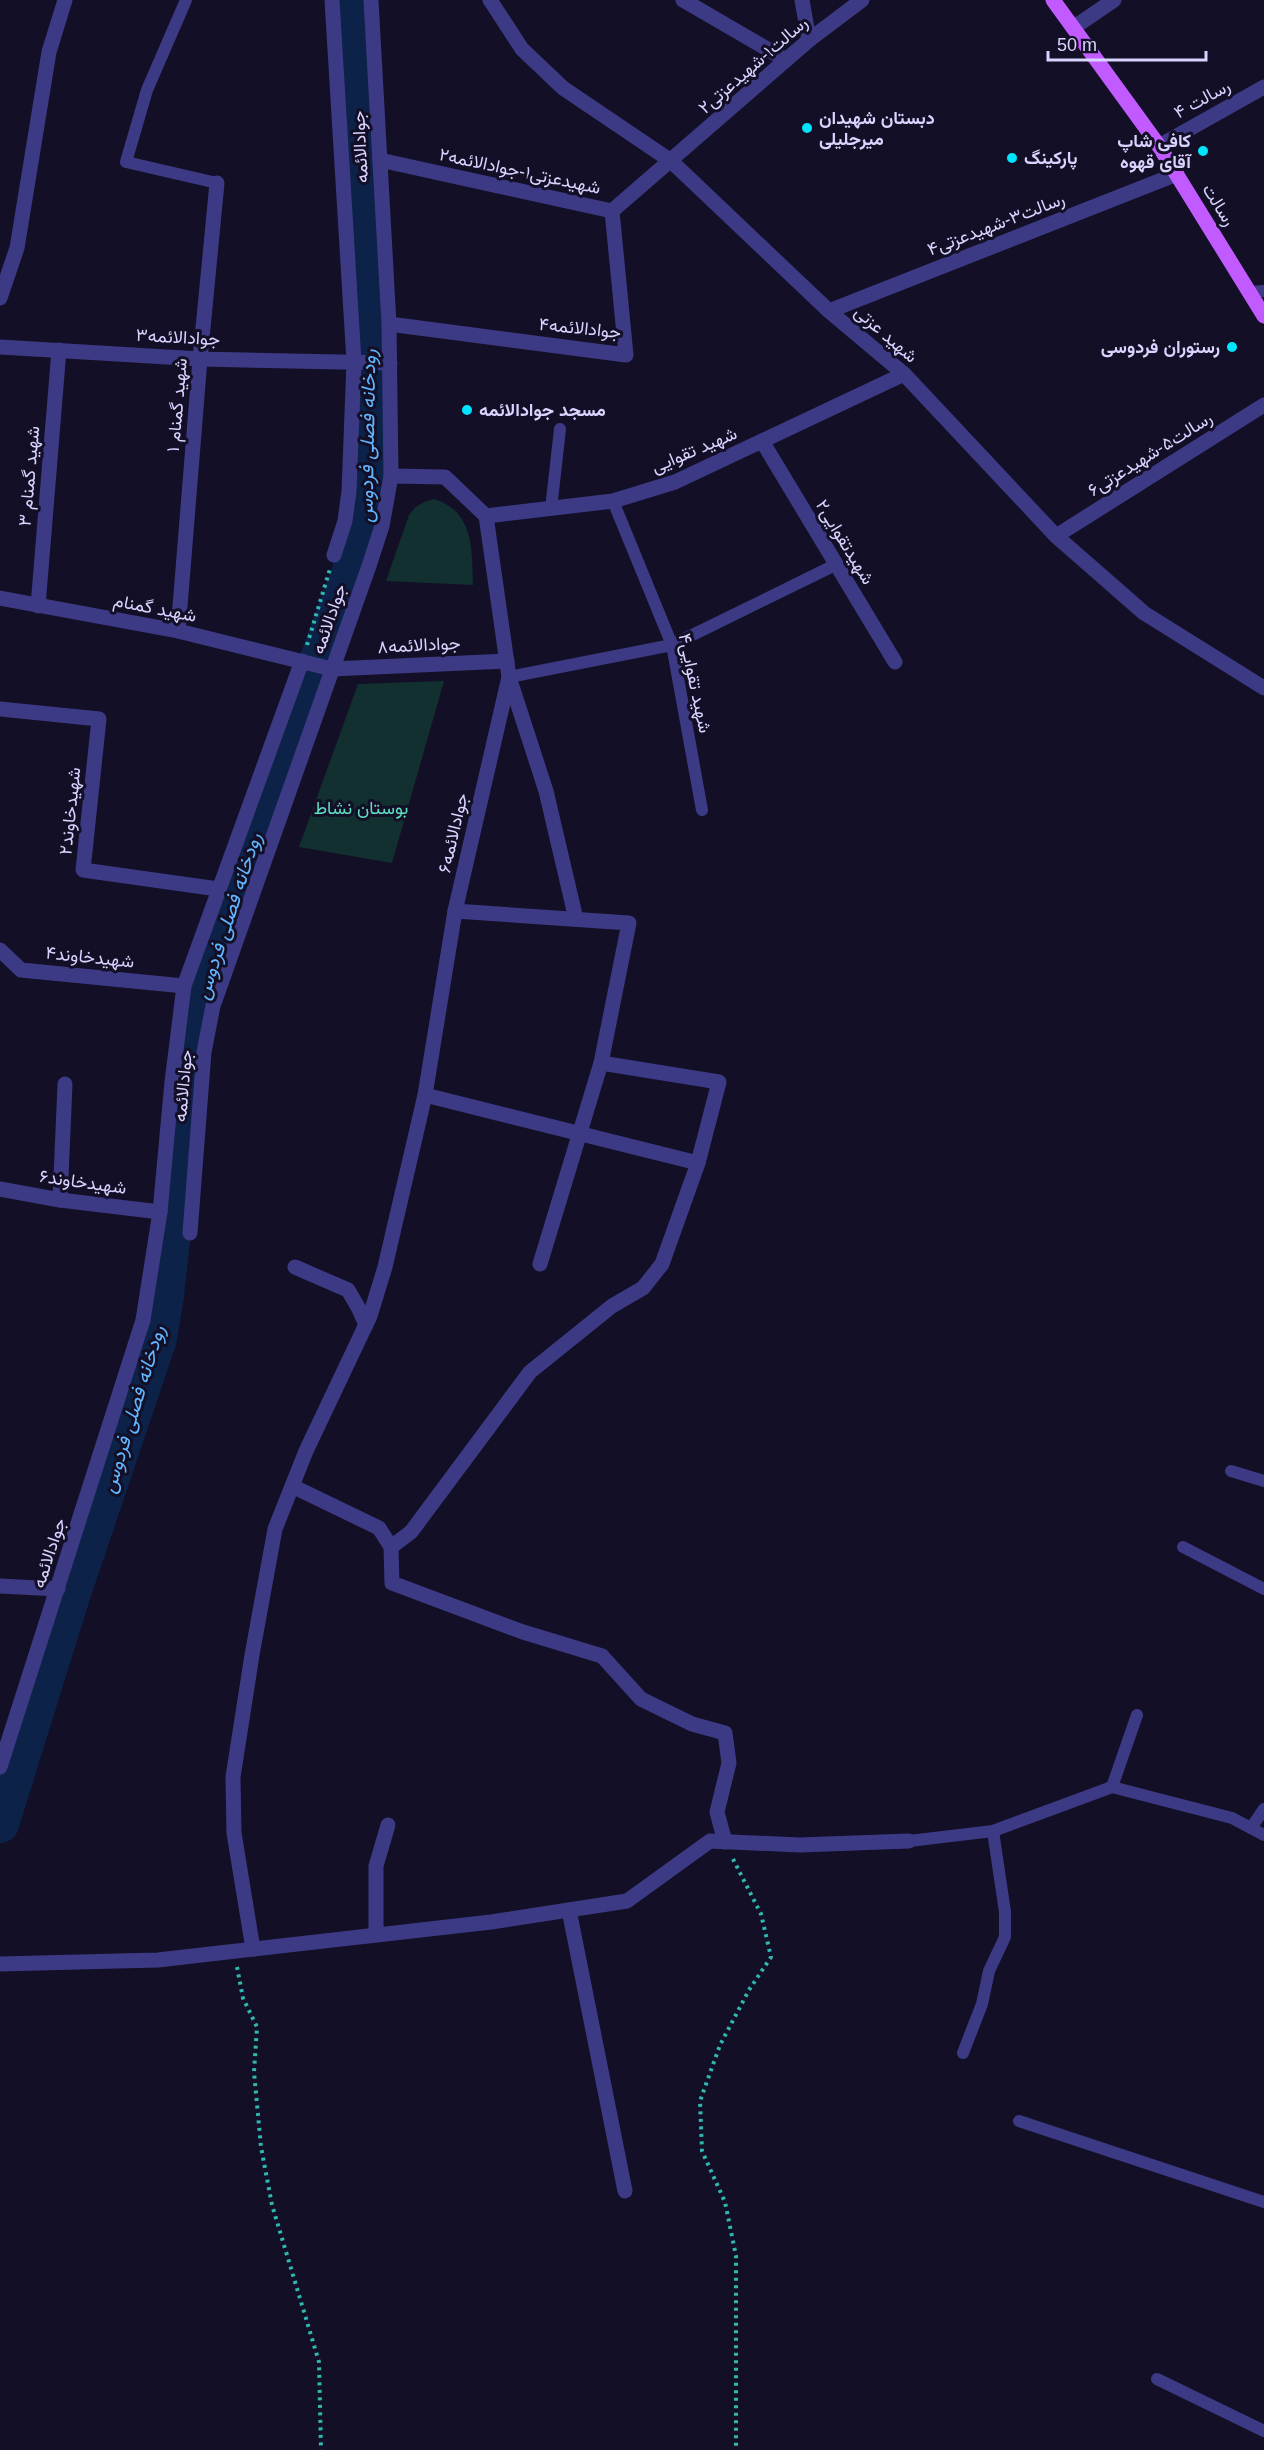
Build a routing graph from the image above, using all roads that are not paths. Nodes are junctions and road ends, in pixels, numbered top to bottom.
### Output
1 (65, 0) edge
2 (186, 0) edge
3 (332, 0) edge
4 (371, 0) edge
5 (490, 0) edge
6 (683, 0) edge
7 (802, 0) edge
8 (862, 0) edge
9 (1053, 0) edge
10 (1114, 0) edge
11 (1073, 28) junction
12 (809, 40) junction
13 (786, 60) junction
14 (1264, 87) edge
15 (1159, 146) junction
16 (380, 160) junction
17 (671, 161) junction
18 (1177, 174) junction
19 (217, 183) joint
20 (612, 211) junction
21 (1257, 292) edge
22 (0, 298) edge
23 (829, 311) junction
24 (1264, 316) edge
25 (389, 324) junction
26 (0, 347) edge
27 (60, 350) junction
28 (200, 359) junction
29 (354, 362) junction
30 (390, 363) junction
31 (904, 374) junction
32 (1264, 405) edge
33 (560, 429) dead end
34 (762, 441) junction
35 (391, 476) junction
36 (613, 501) junction
37 (551, 509) junction
38 (486, 516) junction
39 (1056, 536) junction
40 (334, 555) road end
41 (835, 565) junction
42 (0, 598) edge
43 (38, 606) junction
44 (178, 631) junction
45 (672, 645) junction
46 (302, 661) junction
47 (507, 661) junction
48 (895, 662) dead end
49 (332, 669) junction
50 (509, 677) junction
51 (1264, 688) edge
52 (0, 710) edge
53 (702, 810) dead end
54 (218, 889) junction
55 (455, 910) junction
56 (576, 919) junction
57 (0, 950) edge
58 (184, 986) junction
59 (602, 1063) junction
60 (65, 1084) dead end
61 (425, 1095) junction
62 (579, 1132) junction
63 (698, 1163) junction
64 (1, 1191) edge
65 (60, 1200) junction
66 (160, 1212) junction
67 (190, 1233) dead end
68 (540, 1264) dead end
69 (295, 1267) dead end
70 (366, 1325) junction
71 (1231, 1471) dead end
72 (1264, 1481) edge
73 (292, 1486) junction
74 (391, 1546) junction
75 (1182, 1547) dead end
76 (0, 1586) edge
77 (58, 1588) junction
78 (1264, 1589) edge
79 (1137, 1715) dead end
80 (0, 1767) edge
81 (1112, 1787) junction
82 (1264, 1809) edge
83 (388, 1825) dead end
84 (1251, 1828) junction
85 (993, 1831) junction
86 (1264, 1835) edge
87 (909, 1841) joint
88 (725, 1842) junction
89 (569, 1910) junction
90 (376, 1935) junction
91 (253, 1949) junction
92 (0, 1964) edge
93 (963, 2053) dead end
94 (1019, 2121) dead end
95 (624, 2191) dead end
96 (1264, 2202) edge
97 (1157, 2379) dead end
98 (1264, 2431) edge

1 - 22 street
2 - 19 lane
3 - 29 street, جوادالائمه
4 - 16 street, جوادالائمه
5 - 17 street, شهید عزتی
6 - 13 street
7 - 12 street
8 - 12 street, رسالت۱-شهیدعزتی۲
9 - 11 main road, رسالت
10 - 11 street
11 - 15 main road, رسالت
12 - 13 street, رسالت۱-شهیدعزتی۲
13 - 17 street, رسالت۱-شهیدعزتی۲
14 - 15 street, رسالت ۴
15 - 18 main road, رسالت
16 - 20 street, شهیدعزتی۱-جوادالائمه۲
16 - 25 street, جوادالائمه
17 - 20 street, شهیدعزتی۱-جوادالائمه۲
17 - 23 street, شهید عزتی
18 - 21 main road, رسالت
18 - 23 street, رسالت۳-شهیدعزتی۴
19 - 28 street, شهید گمنام ۱
20 - 25 street, جوادالائمه۴
21 - 24 main road, رسالت
23 - 31 street, شهید عزتی
25 - 30 street, جوادالائمه
26 - 27 street, جوادالائمه۳
27 - 28 street, جوادالائمه۳
27 - 43 street, شهید گمنام ۳
28 - 29 street, جوادالائمه۳
28 - 44 street, شهید گمنام ۱
29 - 30 street, جوادالائمه۳
29 - 40 street, جوادالائمه
30 - 35 street, جوادالائمه
31 - 34 street, شهید تقوایی
31 - 39 street, شهید عزتی
32 - 39 street, رسالت۵-شهیدعزتی۶
33 - 37 lane
34 - 36 street, شهید تقوایی
34 - 41 street, شهیدتقوایی۲
35 - 38 street
35 - 49 street, جوادالائمه
36 - 37 street, شهید تقوایی
36 - 45 lane, شهید تقوایی۴
37 - 38 street, شهید تقوایی
38 - 47 street, جوادالائمه۶
39 - 51 street, شهید عزتی
41 - 45 lane
41 - 48 street, شهیدتقوایی۲
42 - 43 street, شهید گمنام
43 - 44 street, شهید گمنام
44 - 46 street, شهید گمنام
45 - 50 lane
45 - 53 lane, شهید تقوایی۴
46 - 49 street, شهید گمنام
46 - 54 street, جوادالائمه
47 - 49 street, جوادالائمه۸
47 - 50 street, جوادالائمه۶
49 - 67 street, جوادالائمه
50 - 55 street, جوادالائمه۶
50 - 56 street
52 - 54 street, شهیدخاوند۲
54 - 58 street, جوادالائمه
55 - 56 street
55 - 61 street, جوادالائمه۶
56 - 59 street
57 - 58 street, شهیدخاوند۴
58 - 66 street, جوادالائمه
59 - 62 street
59 - 63 street
60 - 65 street
61 - 62 street
61 - 70 street, جوادالائمه۶
62 - 63 street
62 - 68 street
63 - 74 street
64 - 65 street, شهیدخاوند۶
65 - 66 street, شهیدخاوند۶
66 - 77 street, جوادالائمه
69 - 70 street
70 - 73 street, جوادالائمه۶
71 - 72 lane
73 - 74 street
73 - 91 street, جوادالائمه۶
74 - 88 street
75 - 78 lane
76 - 77 street
77 - 80 street, جوادالائمه
79 - 81 lane
81 - 84 lane
81 - 85 lane
82 - 84 lane
83 - 90 street
84 - 86 lane
85 - 87 lane
85 - 93 lane
87 - 88 street
88 - 89 street
89 - 90 street
89 - 95 street
90 - 91 street
91 - 92 street
94 - 96 lane
97 - 98 lane

